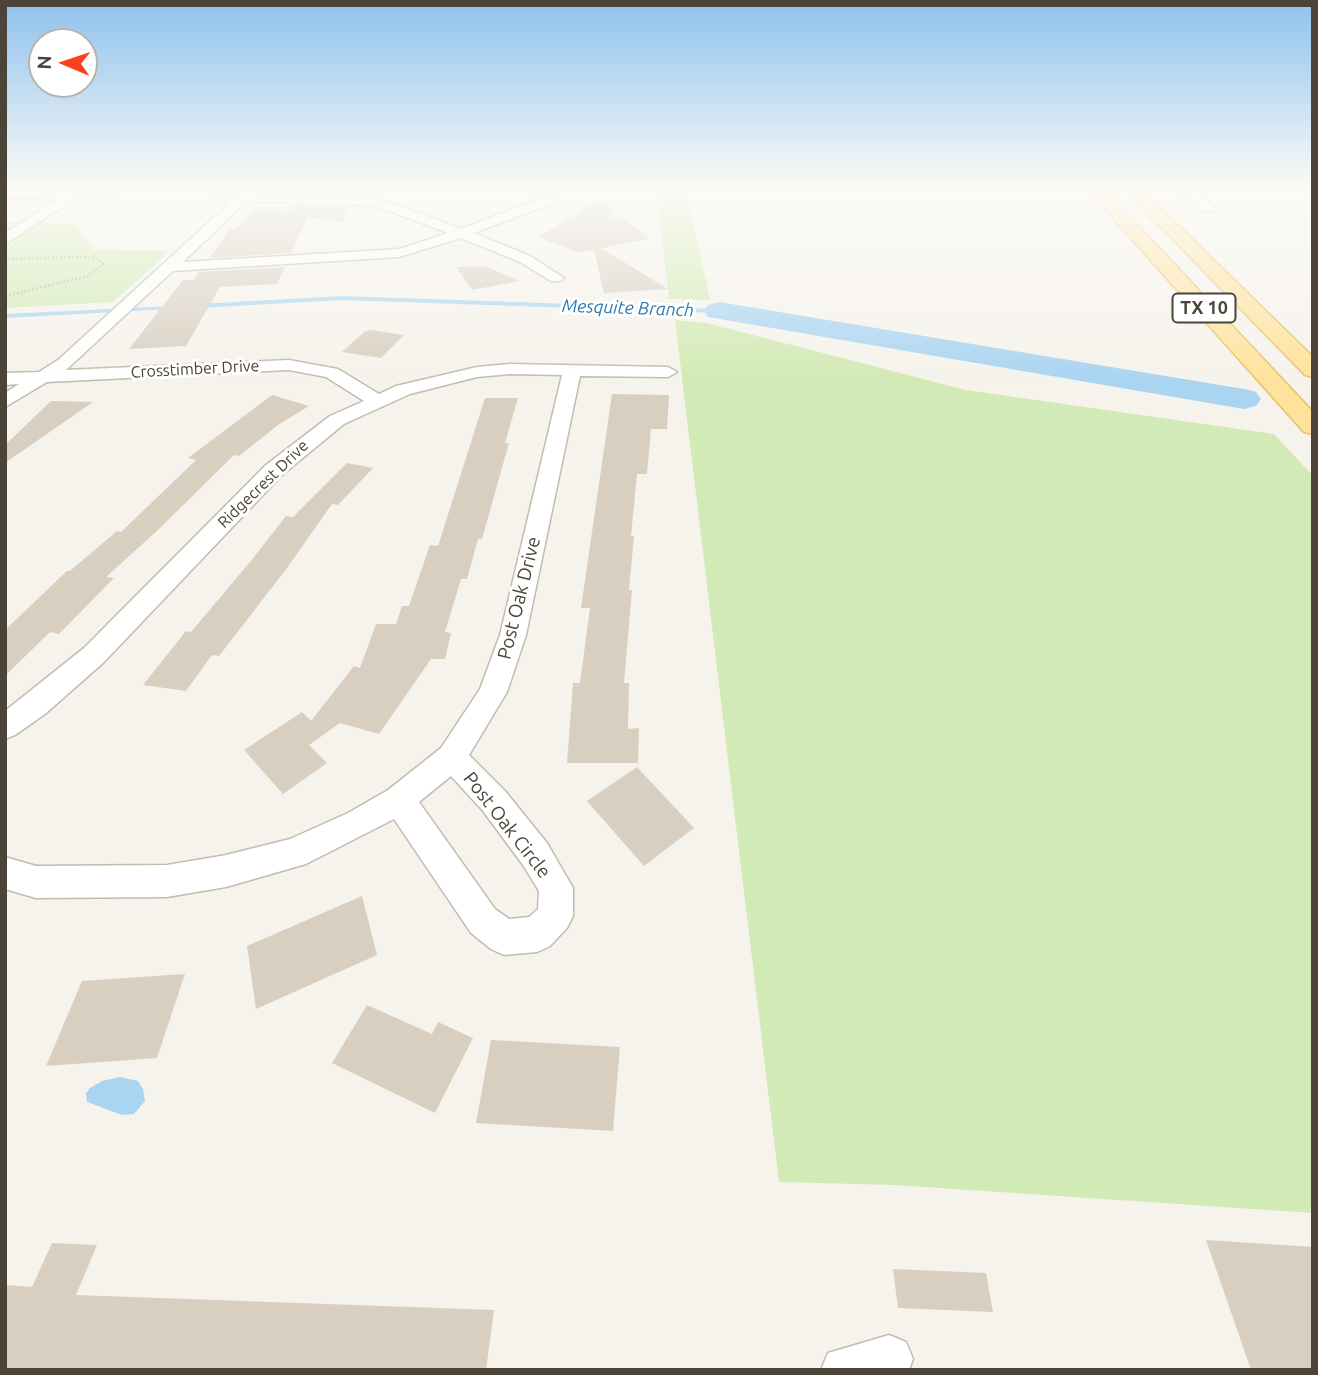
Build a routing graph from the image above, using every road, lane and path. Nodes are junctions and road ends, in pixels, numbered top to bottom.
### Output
1 (183, 252) edge
2 (403, 252) edge
3 (508, 252) edge
4 (1153, 252) edge
5 (1195, 252) edge
6 (5, 259) edge
7 (167, 267) junction
8 (556, 278) dead end
9 (5, 296) edge
10 (572, 370) junction
11 (1313, 370) edge
12 (668, 372) dead end
13 (44, 377) junction
14 (5, 379) edge
15 (376, 400) junction
16 (5, 401) edge
17 (1313, 427) edge
18 (5, 727) edge
19 (452, 757) junction
20 (398, 800) junction
21 (5, 873) edge

1 - 7 street
2 - 7 street
3 - 8 street
4 - 17 main road, TX 10
5 - 11 main road, TX 10
6 - 9 path
7 - 13 street
10 - 12 street, Ridgecrest Drive
10 - 15 street, Ridgecrest Drive
10 - 19 street, Post Oak Drive
13 - 14 street, Crosstimber Drive
13 - 15 street, Crosstimber Drive
13 - 16 street
15 - 18 street, Ridgecrest Drive
19 - 20 street, Post Oak Drive
19 - 20 street, Post Oak Circle
20 - 21 street, Post Oak Drive

